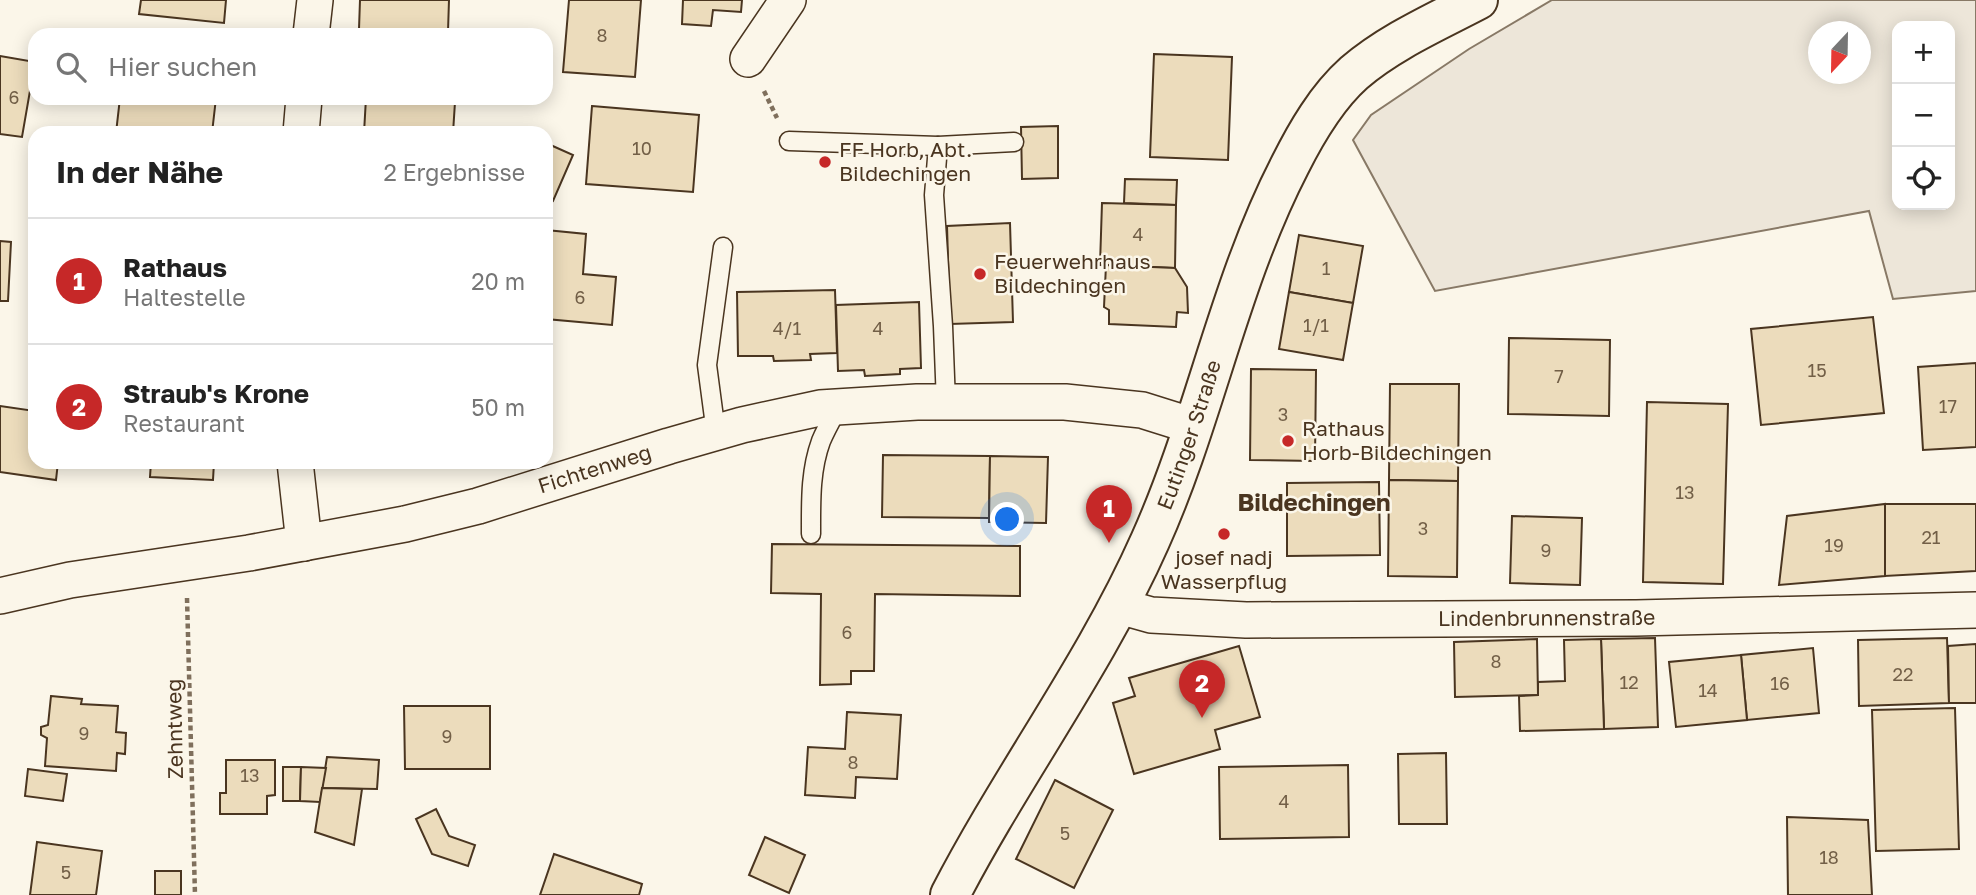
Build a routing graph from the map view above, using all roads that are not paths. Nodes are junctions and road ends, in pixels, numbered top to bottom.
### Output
1 (315, 0) edge
2 (788, 0) edge
3 (1466, 6) edge
4 (312, 28) edge
5 (748, 59) road end
6 (303, 105) edge
7 (302, 126) edge
8 (789, 141) road end
9 (1014, 142) dead end
10 (938, 146) junction
11 (723, 247) dead end
12 (946, 403) junction
13 (838, 406) junction
14 (1193, 426) junction
15 (716, 433) junction
16 (296, 469) edge
17 (811, 534) dead end
18 (304, 543) junction
19 (0, 596) edge
20 (1119, 606) junction
21 (1976, 610) edge
22 (950, 895) edge

1 - 4 street
2 - 5 street
3 - 14 main road, Eutinger Straße
6 - 7 street
8 - 10 lane
9 - 10 lane
10 - 12 lane
11 - 15 lane
12 - 13 street, Fichtenweg
12 - 14 street, Fichtenweg
13 - 15 street, Fichtenweg
13 - 17 lane
14 - 20 main road, Eutinger Straße
15 - 18 street, Fichtenweg
16 - 18 street
18 - 19 street, Fichtenweg
20 - 21 street, Lindenbrunnenstraße
20 - 22 main road, Eutinger Straße

